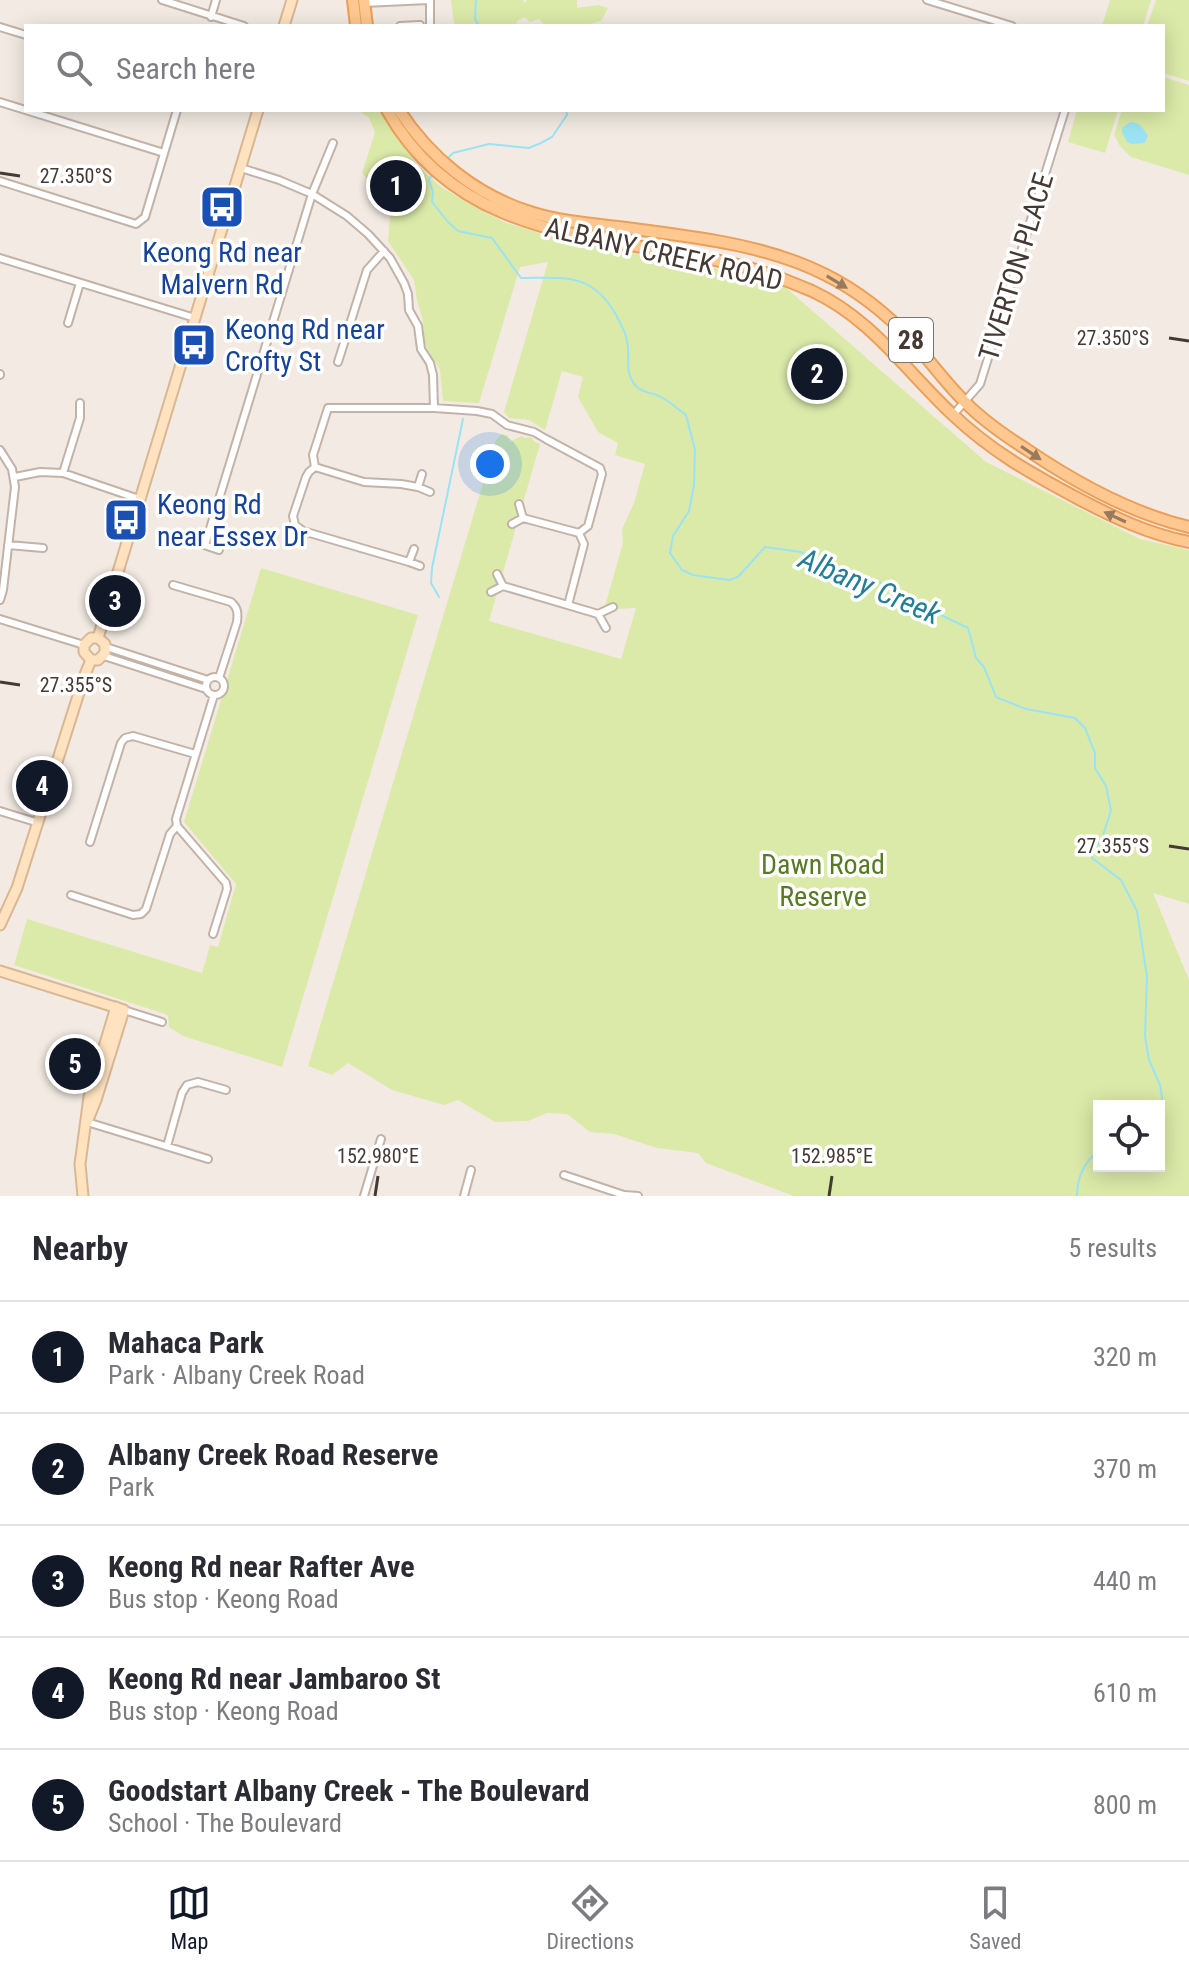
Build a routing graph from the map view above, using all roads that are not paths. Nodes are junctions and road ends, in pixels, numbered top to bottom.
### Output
1 (162, 0) edge
2 (216, 0) edge
3 (292, 0) edge
4 (429, 0) edge
5 (927, 0) edge
6 (360, 1) edge
7 (207, 17) junction
8 (236, 24) edge
9 (285, 24) edge
10 (356, 24) edge
11 (366, 24) edge
12 (430, 24) edge
13 (1005, 24) edge
14 (0, 27) edge
15 (24, 34) edge
16 (0, 102) edge
17 (24, 109) edge
18 (32, 112) edge
19 (176, 112) edge
20 (257, 112) edge
21 (388, 112) edge
22 (400, 112) edge
23 (1064, 112) edge
24 (333, 143) dead end
25 (164, 153) junction
26 (430, 158) junction
27 (241, 168) junction
28 (444, 171) junction
29 (0, 181) edge
30 (312, 194) junction
31 (384, 251) junction
32 (0, 258) edge
33 (80, 283) junction
34 (195, 318) junction
35 (68, 323) dead end
36 (338, 362) dead end
37 (964, 402) junction
38 (80, 403) dead end
39 (434, 408) junction
40 (953, 415) junction
41 (0, 450) edge
42 (315, 467) junction
43 (63, 473) junction
44 (422, 474) dead end
45 (15, 477) junction
46 (418, 487) junction
47 (430, 492) dead end
48 (139, 499) junction
49 (519, 504) dead end
50 (523, 518) junction
51 (512, 524) dead end
52 (1189, 527) edge
53 (579, 533) junction
54 (192, 541) dead end
55 (1189, 542) edge
56 (8, 545) junction
57 (205, 545) junction
58 (43, 548) dead end
59 (414, 549) dead end
60 (219, 550) dead end
61 (409, 562) junction
62 (420, 566) dead end
63 (497, 574) dead end
64 (173, 585) dead end
65 (503, 586) junction
66 (491, 592) dead end
67 (0, 600) edge
68 (568, 605) junction
69 (613, 607) dead end
70 (598, 614) junction
71 (0, 619) edge
72 (606, 628) dead end
73 (98, 638) junction
74 (84, 645) junction
75 (105, 652) junction
76 (91, 660) junction
77 (219, 678) junction
78 (208, 680) junction
79 (206, 689) junction
80 (214, 695) junction
81 (195, 754) junction
82 (0, 811) edge
83 (39, 823) junction
84 (177, 826) junction
85 (90, 842) dead end
86 (71, 895) dead end
87 (0, 925) edge
88 (213, 934) dead end
89 (0, 971) edge
90 (120, 1008) junction
91 (162, 1022) dead end
92 (226, 1090) dead end
93 (87, 1122) junction
94 (381, 1139) dead end
95 (167, 1146) junction
96 (208, 1159) dead end
97 (471, 1170) dead end
98 (564, 1175) dead end
99 (625, 1195) edge
100 (83, 1196) edge
101 (364, 1196) edge
102 (464, 1196) edge
103 (638, 1196) edge

1 - 7 street
2 - 7 street
3 - 9 street
4 - 6 street
4 - 12 street
5 - 13 street
6 - 10 main road
6 - 11 main road
7 - 8 street
14 - 15 street
16 - 17 street
18 - 25 street
19 - 25 street
20 - 27 street
21 - 26 main road, ALBANY CREEK ROAD / 28
22 - 26 main road, ALBANY CREEK ROAD / 28
23 - 37 street, TIVERTON PLACE
24 - 30 street
25 - 29 street
26 - 28 main road, ALBANY CREEK ROAD / 28
27 - 30 street
27 - 34 street
28 -> 37 main road, ALBANY CREEK ROAD / 28
28 - 40 main road, ALBANY CREEK ROAD / 28
30 - 31 street
30 - 57 street
31 - 36 street
31 - 39 street
32 - 33 street
33 - 34 street
33 - 35 street
34 - 48 street
37 - 40 street, TIVERTON PLACE
37 -> 52 main road, ALBANY CREEK ROAD / 28
38 - 43 street
39 - 42 street
39 - 53 street
55 -> 40 main road, ALBANY CREEK ROAD / 28
41 - 45 street
42 - 46 street
42 - 61 street
43 - 45 street
43 - 48 street
44 - 46 street
45 - 56 street
46 - 47 street
48 - 73 street
49 - 50 street
50 - 51 street
50 - 53 street
53 - 68 street
54 - 57 street
56 - 58 street
56 - 67 street
57 - 60 street
59 - 61 street
61 - 62 street
63 - 65 street
64 - 77 street
65 - 66 street
65 - 68 street
68 - 70 street
69 - 70 street
70 - 72 street
71 - 74 street
73 - 74 street
73 - 75 street
74 - 76 street
75 - 76 street
75 - 78 street
75 - 79 street
76 - 83 street
77 - 78 street
77 - 80 street
78 - 79 street
79 - 80 street
80 - 81 street
81 - 84 street
81 - 85 street
82 - 83 street
83 - 87 street
84 - 86 street
84 - 88 street
89 - 90 street
90 - 91 street
90 - 93 street
92 - 95 street
93 - 95 street
93 - 100 street
94 - 101 street
95 - 96 street
97 - 102 street
98 - 99 street
99 - 103 street

